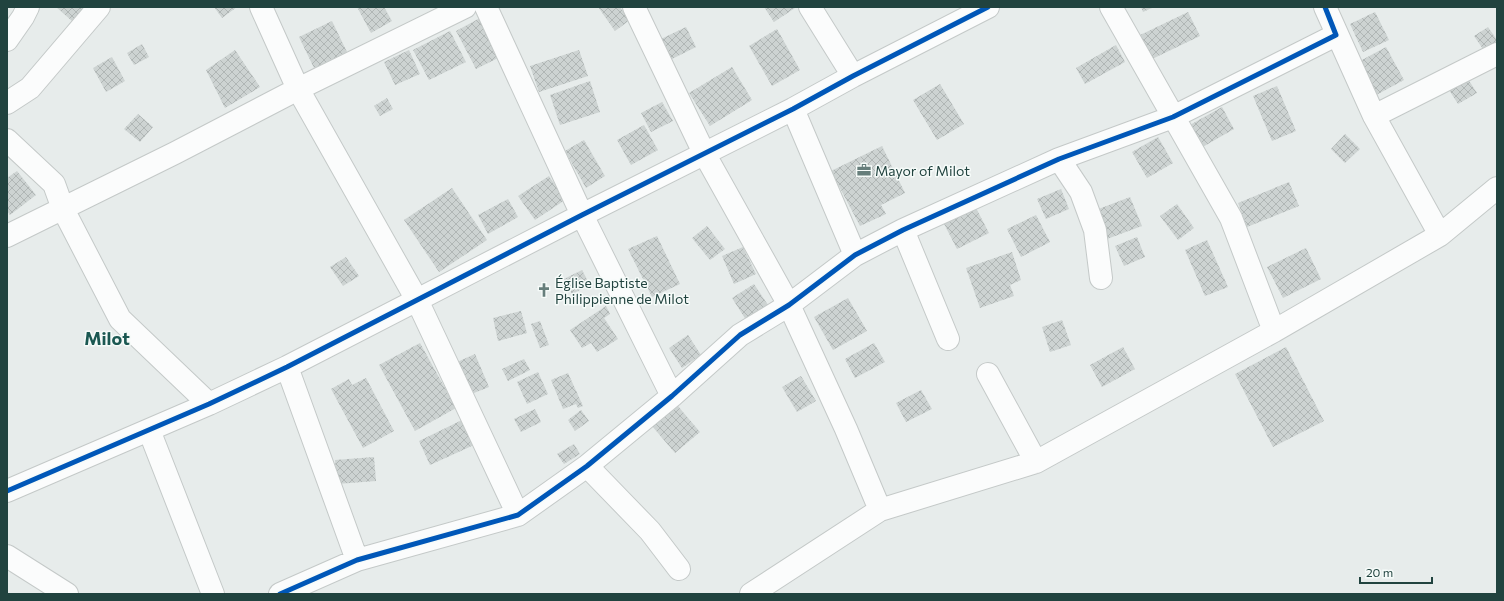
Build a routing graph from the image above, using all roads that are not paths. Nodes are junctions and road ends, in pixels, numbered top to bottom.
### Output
1 (28, 7) edge
2 (99, 7) edge
3 (261, 7) edge
4 (465, 7) edge
5 (486, 7) edge
6 (634, 7) edge
7 (810, 7) edge
8 (1111, 7) edge
9 (1325, 7) edge
10 (980, 9) edge
11 (1336, 35) junction
12 (7, 40) edge
13 (1497, 54) edge
14 (853, 76) junction
15 (298, 89) junction
16 (7, 104) edge
17 (793, 109) junction
18 (1374, 116) junction
19 (1173, 117) junction
20 (7, 140) edge
21 (704, 154) junction
22 (1059, 159) junction
23 (1497, 188) edge
24 (63, 209) junction
25 (582, 215) junction
26 (903, 230) junction
27 (1440, 235) junction
28 (7, 236) edge
29 (854, 255) junction
30 (1101, 278) dead end
31 (417, 300) junction
32 (789, 305) junction
33 (1274, 331) junction
34 (948, 339) dead end
35 (287, 367) junction
36 (988, 374) dead end
37 (672, 396) junction
38 (208, 404) junction
39 (149, 430) junction
40 (1036, 462) junction
41 (587, 466) junction
42 (7, 492) edge
43 (880, 510) junction
44 (518, 515) junction
45 (7, 556) edge
46 (356, 560) junction
47 (679, 569) dead end
48 (68, 594) edge
49 (213, 594) edge
50 (280, 594) edge
51 (751, 594) edge

1 - 12 street
2 - 16 street
3 - 15 street
4 - 15 street
5 - 25 street
6 - 21 street
7 - 14 street
8 - 19 street
9 - 11 street
10 - 14 street
11 - 18 street
11 - 19 street
13 - 18 street
14 - 17 street
15 - 24 street
15 - 31 street
17 - 21 street
17 - 29 street
18 - 27 street
19 - 22 street
19 - 33 street
20 - 24 street
21 - 25 street
21 - 32 street
22 - 26 street
22 - 30 street
23 - 27 street
24 - 28 street
24 - 38 street
25 - 31 street
25 - 37 street
26 - 29 street
26 - 34 street
27 - 33 street
29 - 32 street
31 - 35 street
31 - 44 street
32 - 37 street
32 - 43 street
33 - 40 street
35 - 38 street
35 - 46 street
36 - 40 street
37 - 41 street
38 - 39 street
39 - 42 street
39 - 49 street
40 - 43 street
41 - 44 street
41 - 47 street
43 - 51 street
44 - 46 street
45 - 48 street
46 - 50 street

